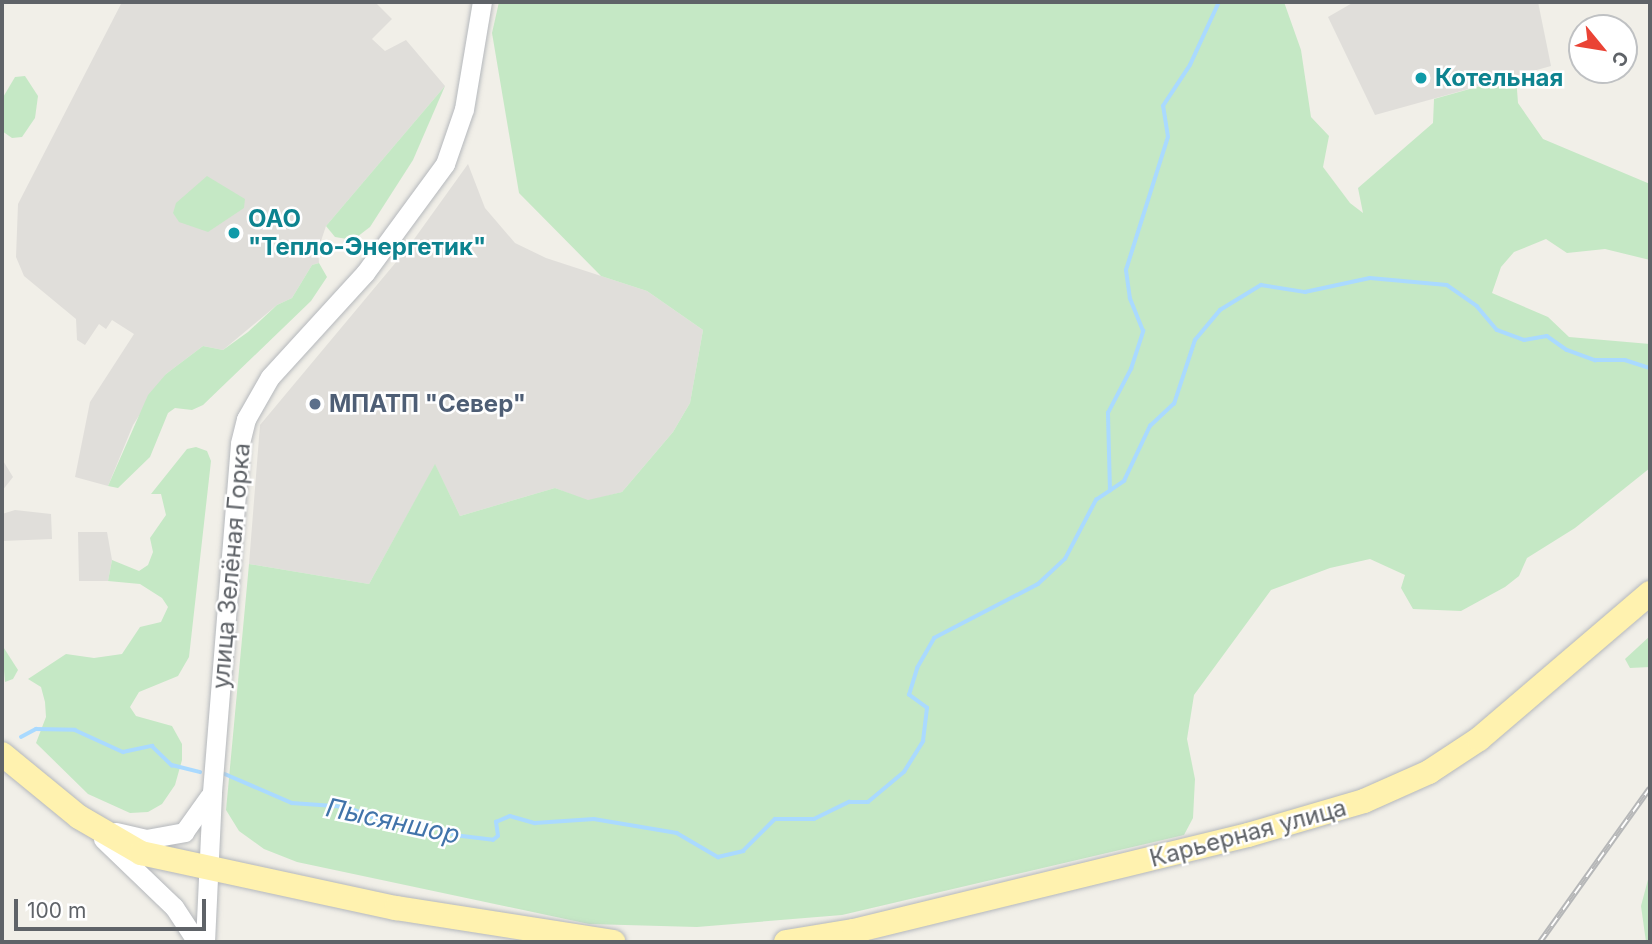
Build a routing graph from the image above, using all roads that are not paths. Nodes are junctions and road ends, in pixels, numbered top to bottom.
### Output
1 (482, 2) edge
2 (1650, 593) edge
3 (2, 754) edge
4 (212, 792) junction
5 (79, 817) junction
6 (207, 869) junction
7 (197, 942) edge
8 (205, 942) edge
9 (613, 942) edge
10 (786, 942) edge

1 - 4 street, улица Зелёная Горка
2 - 10 main road, Карьерная улица
3 - 5 main road
4 - 5 street
4 - 6 street, улица Зелёная Горка
5 - 6 main road
5 - 7 street
6 - 8 street, улица Зелёная Горка
6 - 9 main road

